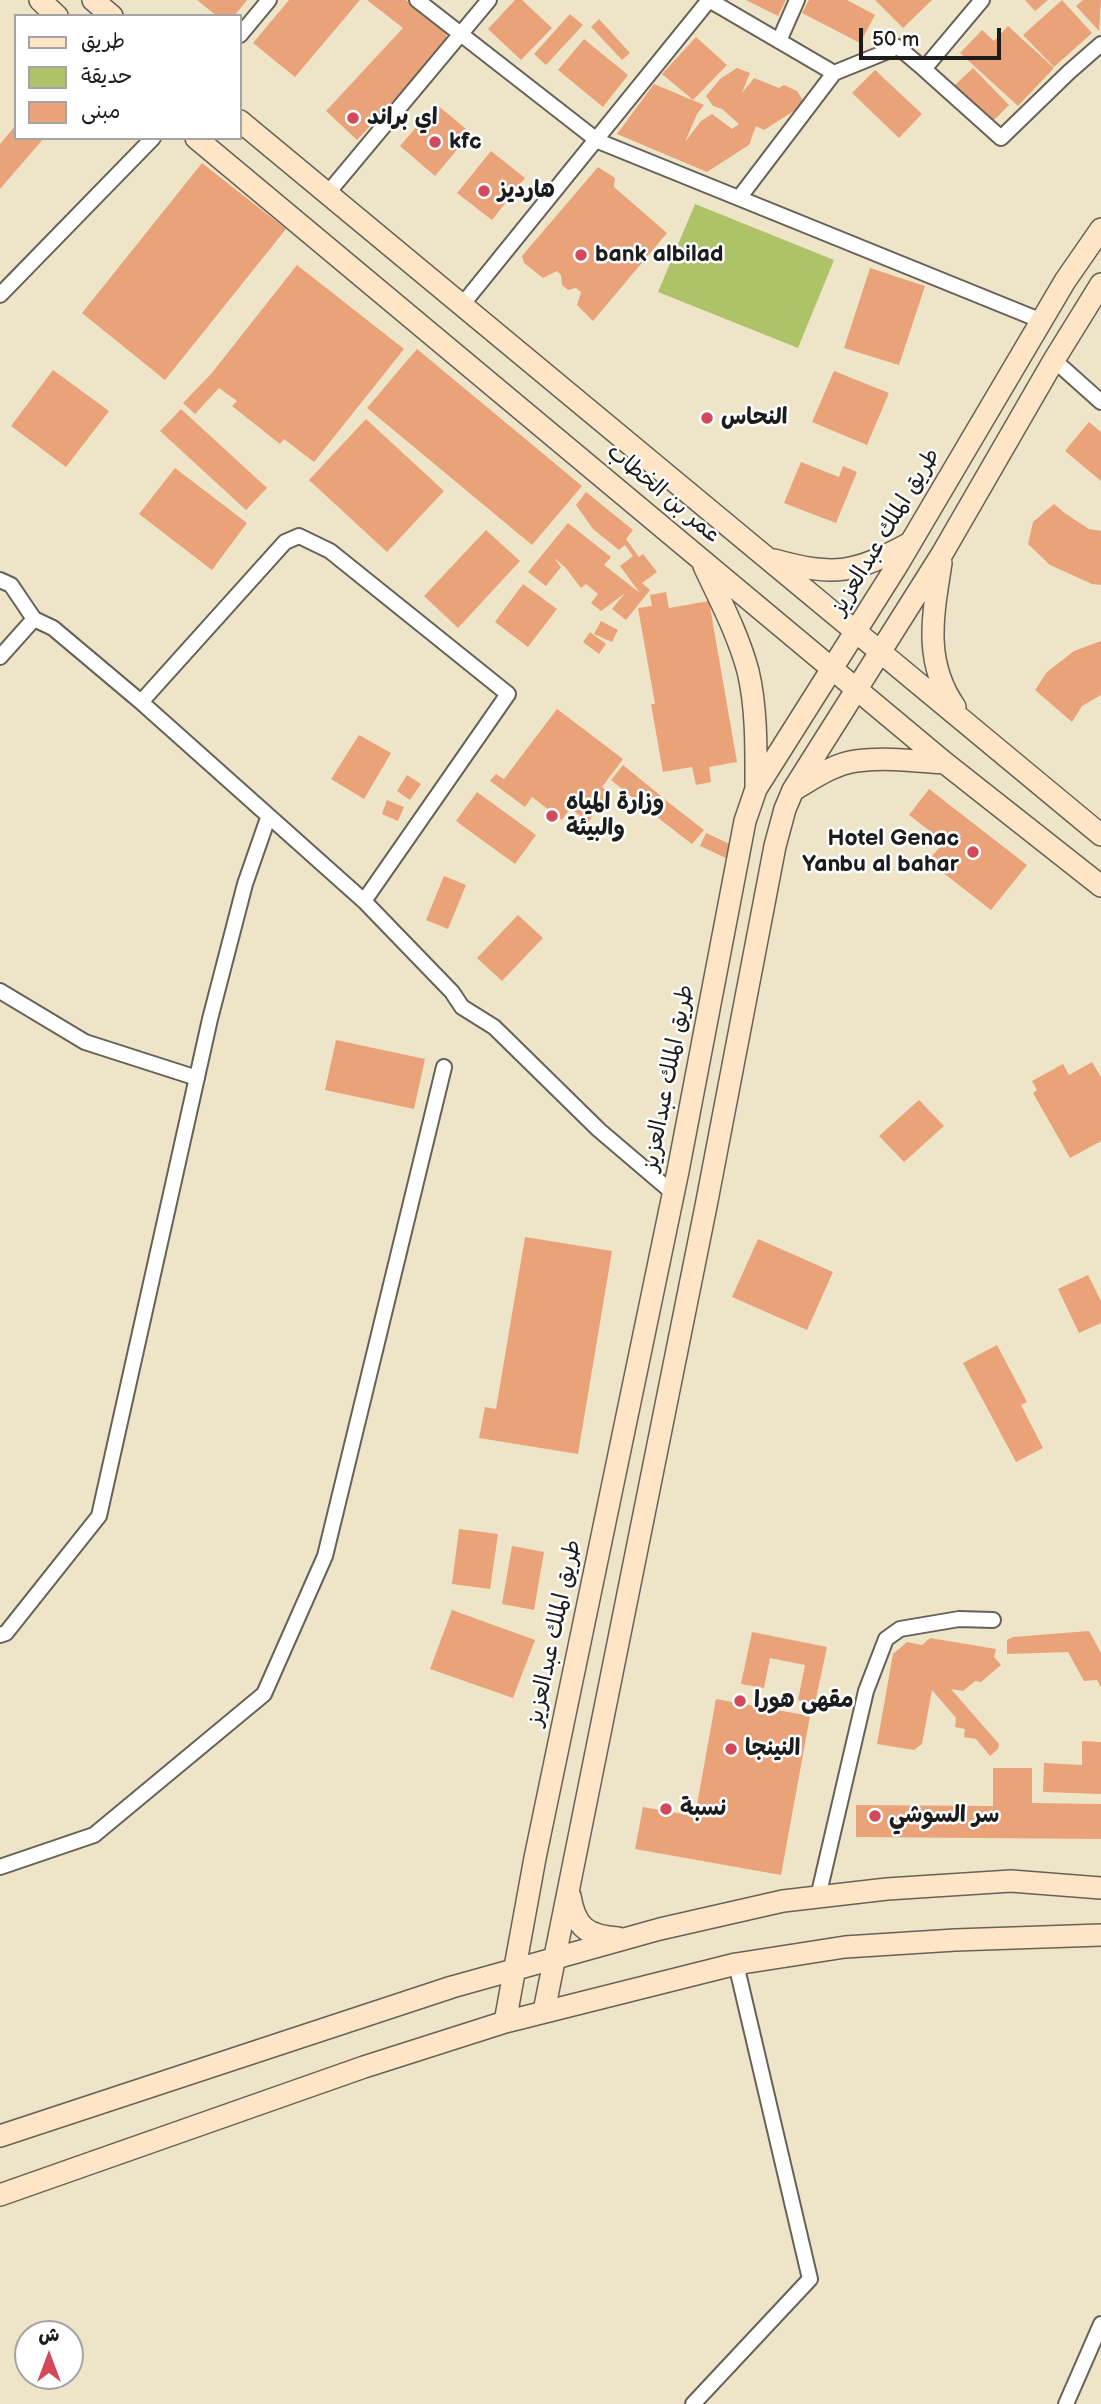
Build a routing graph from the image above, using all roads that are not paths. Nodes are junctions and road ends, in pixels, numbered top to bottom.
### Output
1 (40, 0) edge
2 (93, 0) edge
3 (269, 0) edge
4 (417, 0) edge
5 (489, 0) edge
6 (709, 0) edge
7 (797, 0) edge
8 (982, 0) edge
9 (55, 14) edge
10 (110, 14) edge
11 (242, 34) edge
12 (461, 34) junction
13 (779, 41) junction
14 (1101, 44) edge
15 (924, 69) junction
16 (834, 73) junction
17 (242, 123) edge
18 (151, 140) edge
19 (198, 140) edge
20 (598, 141) junction
21 (327, 194) junction
22 (739, 198) junction
23 (1101, 229) edge
24 (1101, 284) edge
25 (0, 295) edge
26 (462, 305) junction
27 (1042, 321) junction
28 (1054, 360) junction
29 (1101, 402) edge
30 (912, 542) junction
31 (942, 554) junction
32 (699, 558) junction
33 (767, 558) junction
34 (0, 580) edge
35 (34, 619) junction
36 (856, 632) junction
37 (881, 652) junction
38 (0, 657) edge
39 (832, 669) junction
40 (857, 690) junction
41 (141, 702) junction
42 (966, 723) junction
43 (945, 763) junction
44 (756, 789) junction
45 (793, 790) junction
46 (268, 818) junction
47 (1101, 835) edge
48 (1101, 886) edge
49 (364, 901) junction
50 (0, 991) edge
51 (444, 1067) dead end
52 (197, 1078) junction
53 (674, 1194) junction
54 (993, 1620) dead end
55 (0, 1635) edge
56 (0, 1867) edge
57 (1101, 1888) edge
58 (569, 1889) junction
59 (818, 1896) junction
60 (1101, 1935) edge
61 (627, 1938) junction
62 (555, 1958) junction
63 (736, 1964) junction
64 (514, 1969) junction
65 (544, 2011) junction
66 (505, 2022) junction
67 (0, 2136) edge
68 (0, 2195) edge
69 (1101, 2324) edge
70 (693, 2404) edge
71 (1066, 2404) edge

1 - 9 main road
2 - 10 main road
3 - 11 street
4 - 12 street
5 - 12 street
6 - 13 street
6 - 20 street
7 - 13 street
8 - 15 street
12 - 20 street
12 - 21 street
13 - 16 street
14 - 15 street
15 - 16 street
16 - 22 street
17 - 21 main road, عمر بن الخطاب
18 - 25 street
19 - 32 main road, عمر بن الخطاب
20 - 22 street
20 - 26 street
21 - 26 main road, عمر بن الخطاب
22 - 27 street
23 - 27 main road, طريق الملك عبدالعزيز
24 - 28 main road
26 - 33 main road, عمر بن الخطاب
27 - 30 main road, طريق الملك عبدالعزيز
28 - 29 street
28 - 31 main road
30 - 33 main road
30 - 36 main road, طريق الملك عبدالعزيز
31 - 37 main road
31 - 42 main road
32 - 39 main road, عمر بن الخطاب
32 - 44 main road
33 - 36 main road, عمر بن الخطاب
34 - 35 street
35 - 38 street
35 - 41 street
36 - 37 main road, عمر بن الخطاب
36 - 39 main road, طريق الملك عبدالعزيز
37 - 40 main road
37 - 42 main road, عمر بن الخطاب
39 - 40 main road, عمر بن الخطاب
39 - 44 main road, طريق الملك عبدالعزيز
40 - 43 main road, عمر بن الخطاب
40 - 45 main road
41 - 46 street
41 - 49 street
42 - 47 main road, عمر بن الخطاب
43 - 45 main road
43 - 48 main road, عمر بن الخطاب
44 - 53 main road, طريق الملك عبدالعزيز
45 - 58 main road
46 - 49 street
46 - 52 street
49 - 53 street
50 - 52 street
51 - 56 street
52 - 55 street
53 - 64 main road, طريق الملك عبدالعزيز
54 - 59 street
57 - 59 main road
58 - 61 main road
58 - 62 main road
59 - 61 main road
60 - 63 main road
61 - 62 main road
62 - 64 main road
62 - 65 main road
63 - 65 main road
63 - 70 street
64 - 66 main road, طريق الملك عبدالعزيز
64 - 67 main road
65 - 66 main road
66 - 68 main road
69 - 71 street

